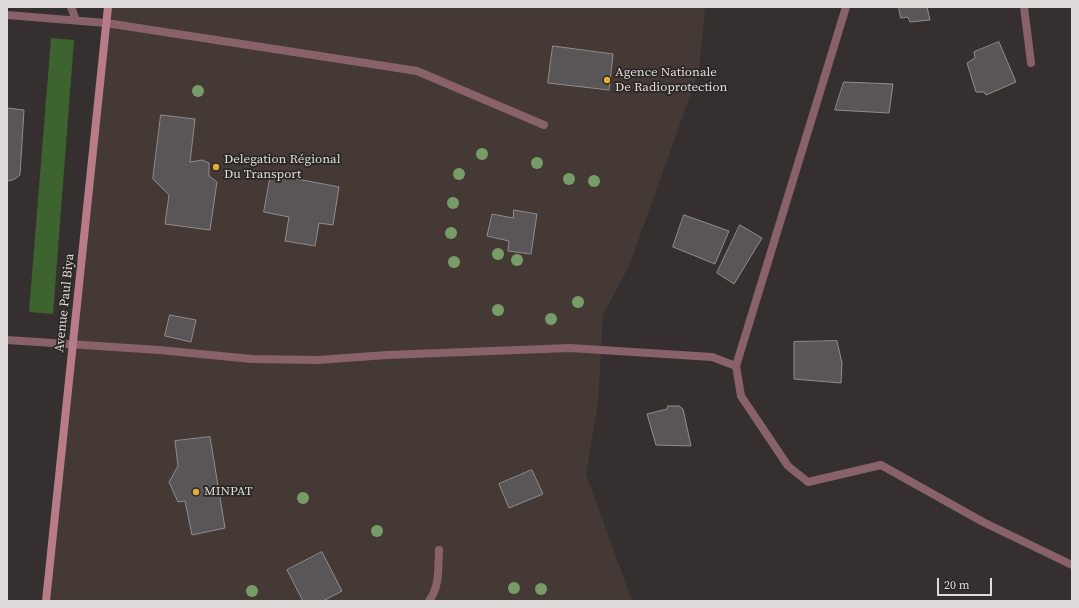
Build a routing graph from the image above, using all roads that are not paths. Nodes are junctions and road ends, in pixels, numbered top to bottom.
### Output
1 (71, 7) edge
2 (108, 7) edge
3 (846, 7) edge
4 (1024, 7) edge
5 (7, 15) edge
6 (76, 20) junction
7 (106, 23) junction
8 (1031, 63) dead end
9 (544, 125) dead end
10 (7, 340) edge
11 (72, 346) junction
12 (736, 366) junction
13 (439, 550) dead end
14 (1072, 565) edge
15 (46, 601) edge
16 (429, 601) edge

1 - 6 street
2 - 7 main road, Avenue Paul Biya
3 - 12 street
4 - 8 street
5 - 6 street
6 - 7 street
7 - 9 street
7 - 11 main road, Avenue Paul Biya
10 - 11 street
11 - 12 street
11 - 15 main road, Avenue Paul Biya
12 - 14 street
13 - 16 street

